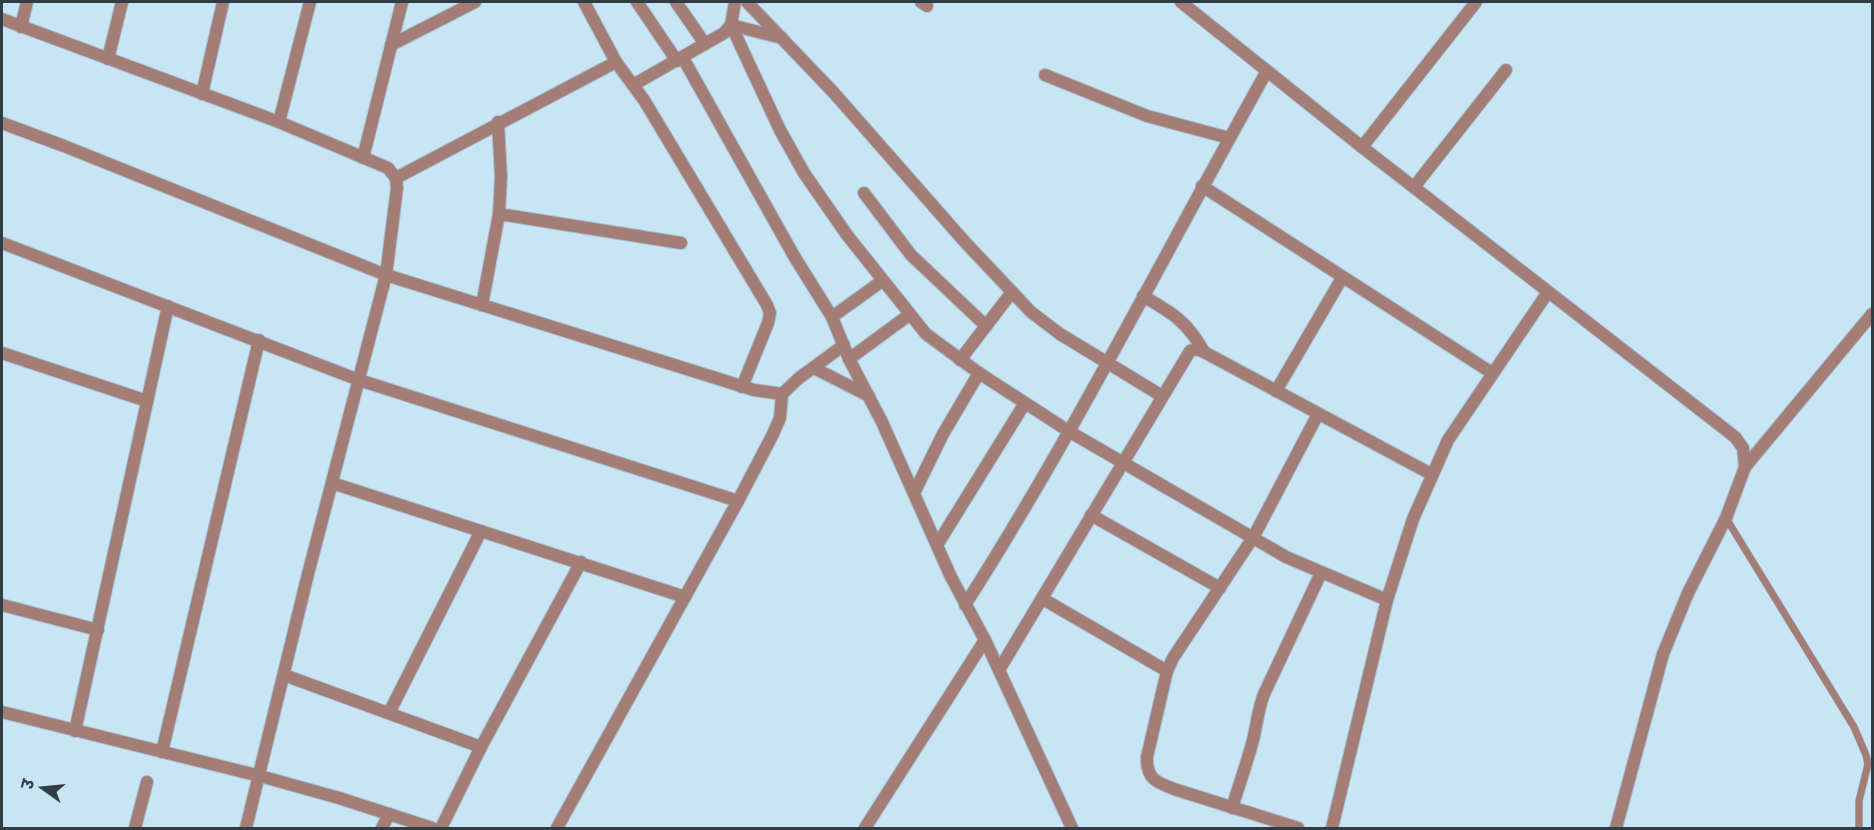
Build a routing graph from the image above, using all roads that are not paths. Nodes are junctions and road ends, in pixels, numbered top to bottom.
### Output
1 (27, 2) edge
2 (122, 2) edge
3 (223, 2) edge
4 (310, 2) edge
5 (402, 2) edge
6 (475, 2) edge
7 (584, 2) edge
8 (637, 2) edge
9 (676, 2) edge
10 (735, 2) edge
11 (747, 2) edge
12 (1181, 2) edge
13 (1476, 2) edge
14 (2, 19) edge
15 (731, 25) junction
16 (21, 27) junction
17 (782, 39) junction
18 (705, 44) junction
19 (391, 45) junction
20 (108, 58) junction
21 (680, 59) junction
22 (616, 62) junction
23 (1267, 70) junction
24 (1506, 70) dead end
25 (1045, 75) dead end
26 (633, 85) junction
27 (202, 94) junction
28 (279, 122) junction
29 (498, 122) junction
30 (2, 123) edge
31 (1229, 138) junction
32 (1362, 147) junction
33 (363, 158) junction
34 (396, 178) junction
35 (1202, 186) junction
36 (1414, 187) junction
37 (864, 193) dead end
38 (499, 214) junction
39 (2, 243) edge
40 (681, 243) dead end
41 (386, 275) junction
42 (1342, 278) junction
43 (882, 281) junction
44 (1012, 292) junction
45 (1548, 292) junction
46 (1143, 296) junction
47 (482, 305) junction
48 (168, 306) junction
49 (1872, 314) edge
50 (909, 315) junction
51 (832, 317) junction
52 (986, 326) junction
53 (259, 340) junction
54 (844, 345) junction
55 (1204, 352) junction
56 (2, 353) edge
57 (849, 359) junction
58 (960, 360) junction
59 (1108, 364) junction
60 (813, 368) junction
61 (979, 373) junction
62 (1492, 373) junction
63 (359, 380) junction
64 (742, 387) junction
65 (1276, 391) junction
66 (782, 394) junction
67 (869, 396) junction
68 (1162, 396) junction
69 (147, 401) junction
70 (1025, 403) junction
71 (1318, 414) junction
72 (1070, 432) junction
73 (1123, 463) junction
74 (1745, 467) junction
75 (1431, 474) junction
76 (332, 483) junction
77 (914, 493) junction
78 (738, 501) junction
79 (1091, 515) junction
80 (1726, 518) junction
81 (481, 531) junction
82 (1254, 536) junction
83 (937, 545) junction
84 (581, 562) junction
85 (1321, 573) junction
86 (1220, 588) junction
87 (685, 597) junction
88 (1042, 599) junction
89 (1387, 600) junction
90 (2, 605) edge
91 (965, 605) junction
92 (98, 630) junction
93 (985, 640) junction
94 (999, 670) junction
95 (1167, 671) junction
96 (284, 675) junction
97 (2, 712) edge
98 (389, 713) junction
99 (75, 731) junction
100 (481, 747) junction
101 (162, 752) junction
102 (1869, 756) edge
103 (260, 776) junction
104 (147, 782) dead end
105 (1232, 807) junction
106 (389, 814) junction
107 (135, 828) edge
108 (246, 828) edge
109 (382, 828) edge
110 (432, 828) edge
111 (441, 828) edge
112 (557, 828) edge
113 (865, 828) edge
114 (1072, 828) edge
115 (1298, 828) edge
116 (1332, 828) edge
117 (1616, 828) edge
118 (1859, 828) edge

1 - 16 street
2 - 20 street
3 - 27 street
4 - 28 street
5 - 19 street
6 - 19 street
7 - 22 street
8 - 21 street
9 - 18 street
10 - 15 street
11 - 17 street
12 - 23 street
13 - 32 street
14 - 16 street
15 - 17 street
15 - 18 street
15 - 43 street
16 - 20 street
17 - 44 street
18 - 21 street
19 - 33 street
20 - 27 street
21 - 26 street
21 - 51 street
22 - 26 street
22 - 29 street
23 - 31 street
23 - 32 street
24 - 36 street
25 - 31 street
26 - 64 street
27 - 28 street
28 - 33 street
29 - 34 street
29 - 38 street
30 - 41 street
31 - 35 street
32 - 36 street
33 - 34 street
34 - 41 street
35 - 42 street
35 - 46 street
36 - 45 street
37 - 52 street
38 - 40 street
38 - 47 street
39 - 48 street
41 - 47 street
41 - 63 street
42 - 62 street
42 - 65 street
43 - 50 street
43 - 51 street
44 - 52 street
44 - 59 street
45 - 62 street
45 - 74 street
46 - 55 street
46 - 59 street
47 - 64 street
48 - 53 street
48 - 69 street
49 - 74 street
50 - 57 street
50 - 58 street
51 - 54 street
52 - 58 street
53 - 63 street
53 - 101 street
54 - 57 street
54 - 60 street
55 - 65 street
55 - 68 street
56 - 69 street
57 - 67 street
58 - 61 street
59 - 68 street
59 - 72 street
60 - 66 street
60 - 67 street
61 - 70 street
61 - 77 street
62 - 75 street
63 - 76 street
63 - 78 street
64 - 66 street
65 - 71 street
66 - 78 street
67 - 77 street
68 - 73 street
69 - 92 street
70 - 72 street
70 - 83 street
71 - 75 street
71 - 82 street
72 - 73 street
72 - 91 street
73 - 79 street
73 - 82 street
74 - 80 street
75 - 89 street
76 - 81 street
76 - 96 street
77 - 83 street
78 - 87 street
79 - 86 street
79 - 88 street
80 - 102 lane
80 - 117 street
81 - 84 street
81 - 98 street
82 - 85 street
82 - 86 street
83 - 91 street
84 - 87 street
84 - 100 street
85 - 89 street
85 - 105 street
86 - 95 street
87 - 112 street
88 - 94 street
88 - 95 street
89 - 116 street
90 - 92 street
91 - 93 street
92 - 99 street
93 - 94 street
93 - 113 street
94 - 114 street
95 - 105 street
96 - 98 street
96 - 103 street
97 - 99 street
98 - 100 street
99 - 101 street
100 - 111 street
101 - 103 street
102 - 118 lane
103 - 106 street
103 - 108 street
104 - 107 street
105 - 115 street
106 - 109 street
106 - 110 street

